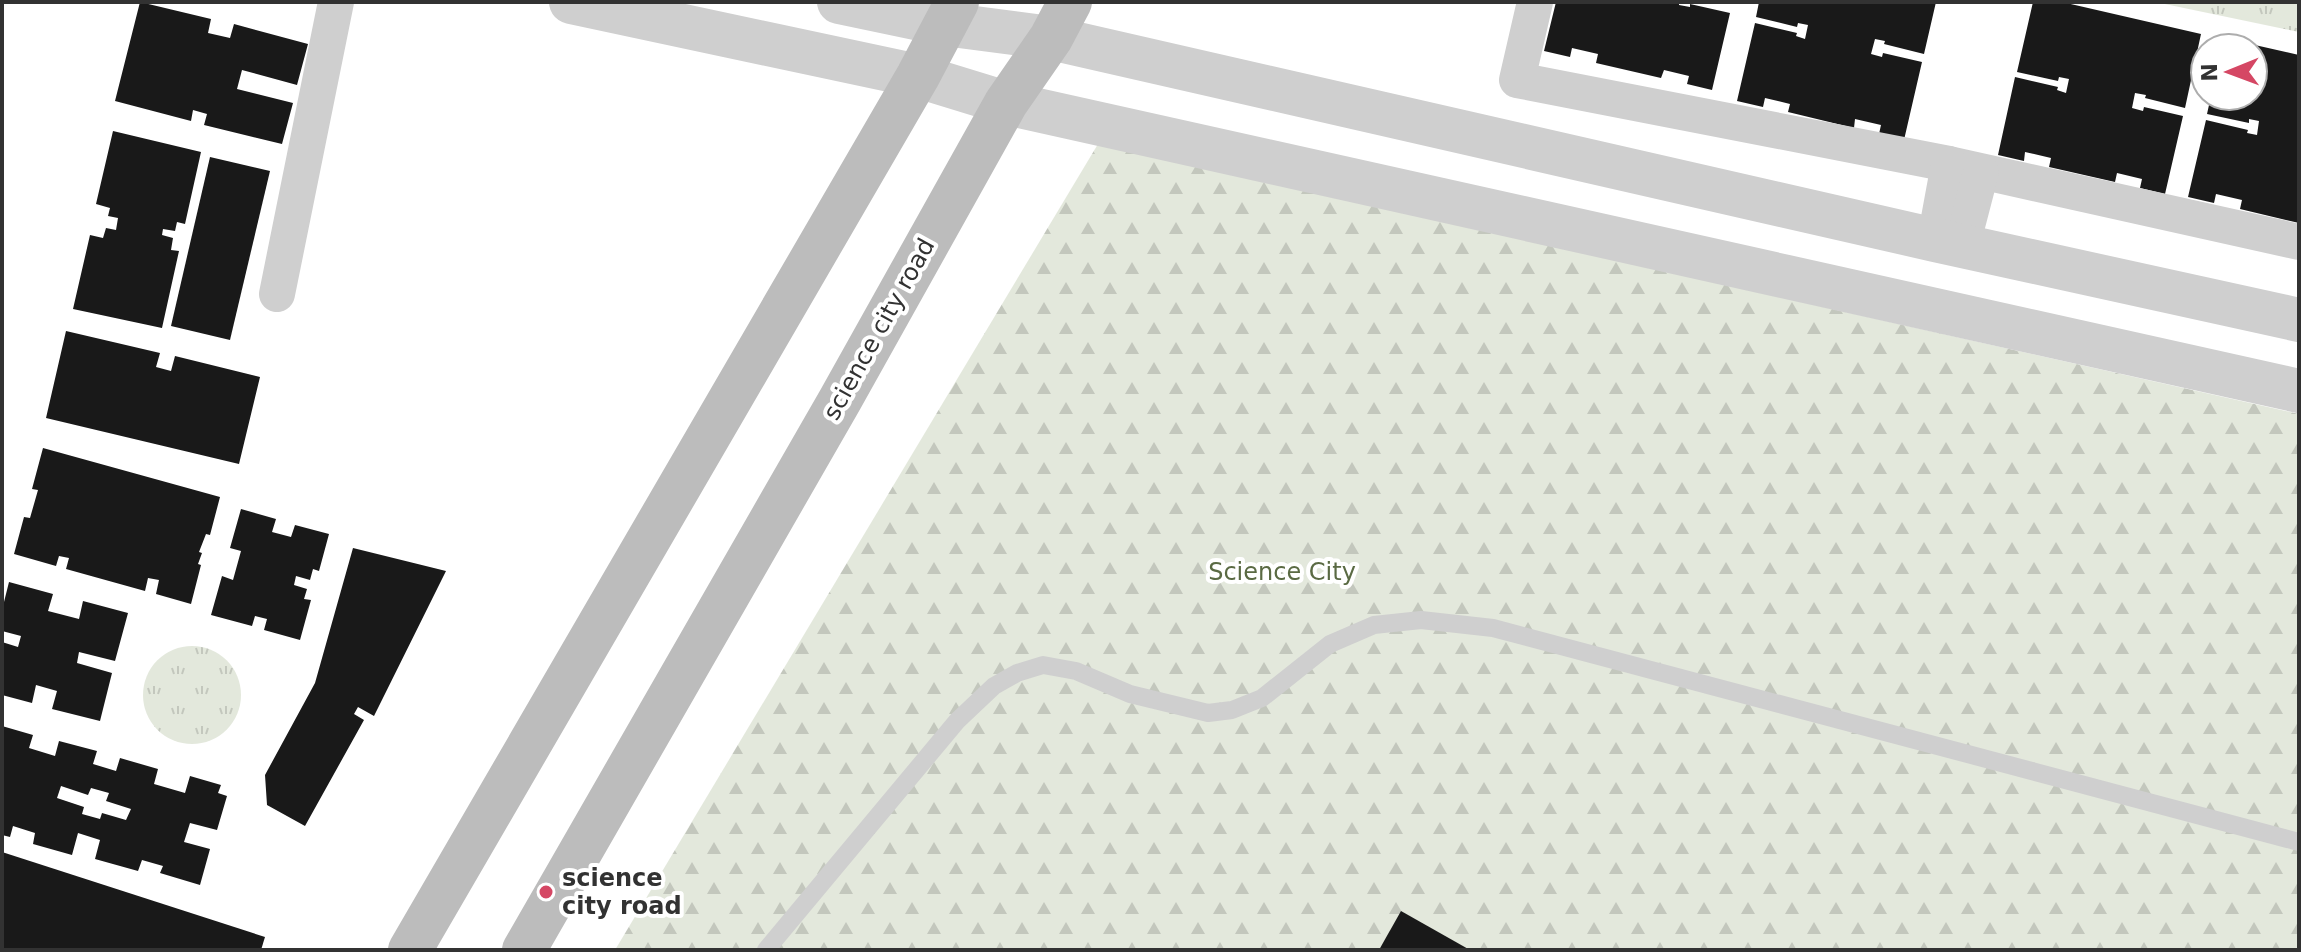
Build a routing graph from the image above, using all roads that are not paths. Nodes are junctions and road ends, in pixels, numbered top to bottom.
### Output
1 (336, 2) edge
2 (571, 2) edge
3 (839, 2) edge
4 (1535, 2) edge
5 (950, 13) edge
6 (1061, 20) edge
7 (918, 76) junction
8 (1006, 103) junction
9 (1965, 168) junction
10 (2299, 242) edge
11 (1949, 243) junction
12 (2042, 262) junction
13 (277, 294) dead end
14 (2299, 320) edge
15 (2024, 330) junction
16 (2299, 391) edge
17 (2299, 842) edge
18 (410, 950) edge
19 (524, 950) edge
20 (766, 950) edge

1 - 13 street
2 - 7 street
3 - 5 street
4 - 9 street
5 - 6 street
5 - 7 main road
6 - 8 main road, science city road
6 - 11 street
7 - 8 street
7 - 18 main road
8 - 15 street
8 - 19 main road, science city road
9 - 10 street
9 - 11 street
11 - 12 street
12 - 14 street
12 - 15 street
15 - 16 street
17 - 20 lane

